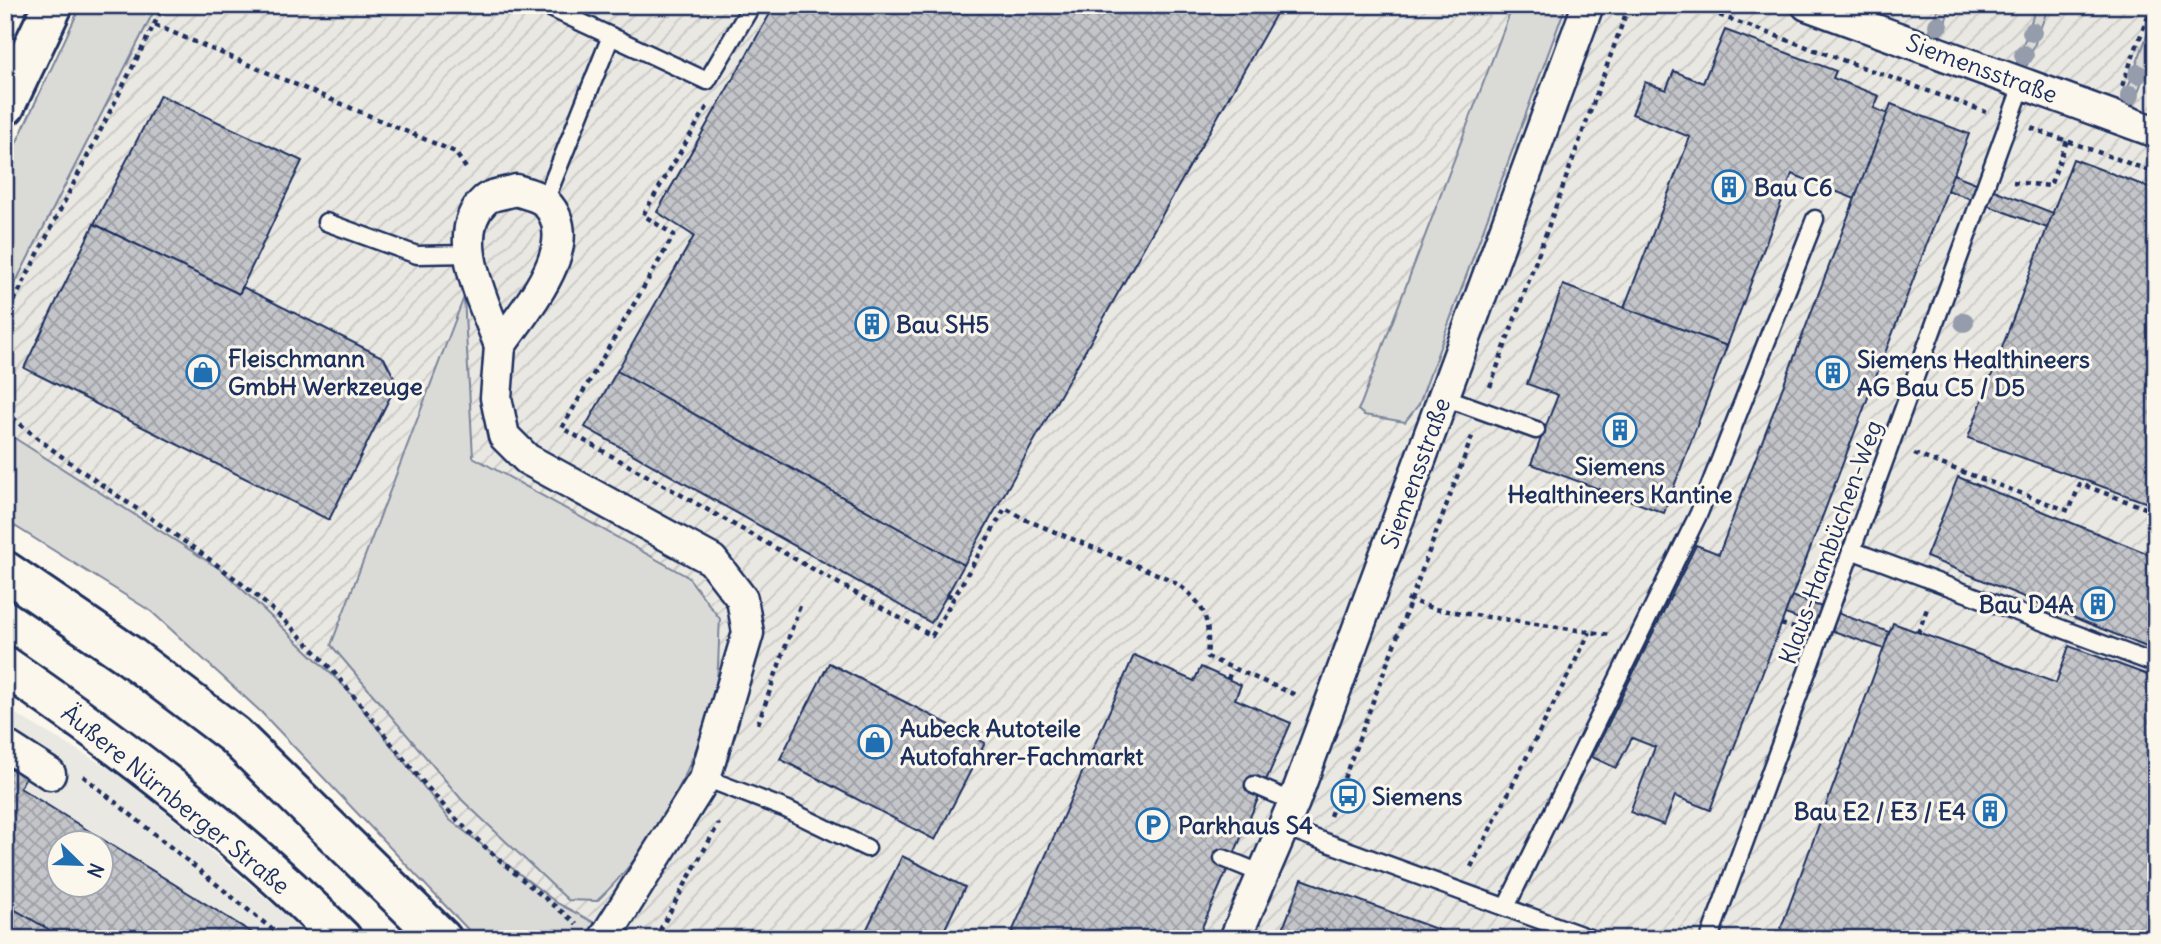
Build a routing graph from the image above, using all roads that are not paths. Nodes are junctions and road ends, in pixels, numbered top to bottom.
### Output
1 (53, 5) edge
2 (544, 5) edge
3 (752, 5) edge
4 (1588, 5) edge
5 (1807, 5) edge
6 (611, 36) junction
7 (2023, 83) junction
8 (5, 106) edge
9 (2156, 132) edge
10 (545, 201) junction
11 (1815, 219) dead end
12 (326, 222) dead end
13 (469, 254) junction
14 (500, 346) junction
15 (1444, 397) junction
16 (1536, 430) dead end
17 (1851, 550) junction
18 (5, 571) edge
19 (2156, 664) edge
20 (5, 666) edge
21 (5, 745) edge
22 (50, 774) dead end
23 (705, 778) junction
24 (1254, 785) dead end
25 (1289, 814) junction
26 (867, 848) dead end
27 (1223, 858) dead end
28 (1265, 875) junction
29 (1506, 907) junction
30 (595, 935) edge
31 (342, 939) edge
32 (442, 939) edge
33 (1235, 939) edge
34 (1592, 939) edge
35 (1709, 939) edge

1 - 8 main road
2 - 6 lane
3 - 6 lane
4 - 15 street, Siemensstraße
5 - 7 street, Siemensstraße
6 - 10 lane
7 - 9 street, Siemensstraße
7 - 17 lane, Klaus-Hambüchen-Weg
10 - 13 street
10 - 14 street
11 - 29 lane
12 - 13 lane
13 - 14 street
14 - 23 street
15 - 16 lane
15 - 25 street, Siemensstraße
17 - 19 lane
17 - 35 lane, Klaus-Hambüchen-Weg
18 - 32 main road
20 - 31 main road, Äußere Nürnberger Straße
21 - 22 street
23 - 26 lane
23 - 30 street
24 - 25 lane
25 - 28 street, Siemensstraße
25 - 29 lane
27 - 28 lane
28 - 33 street, Siemensstraße
29 - 34 lane

